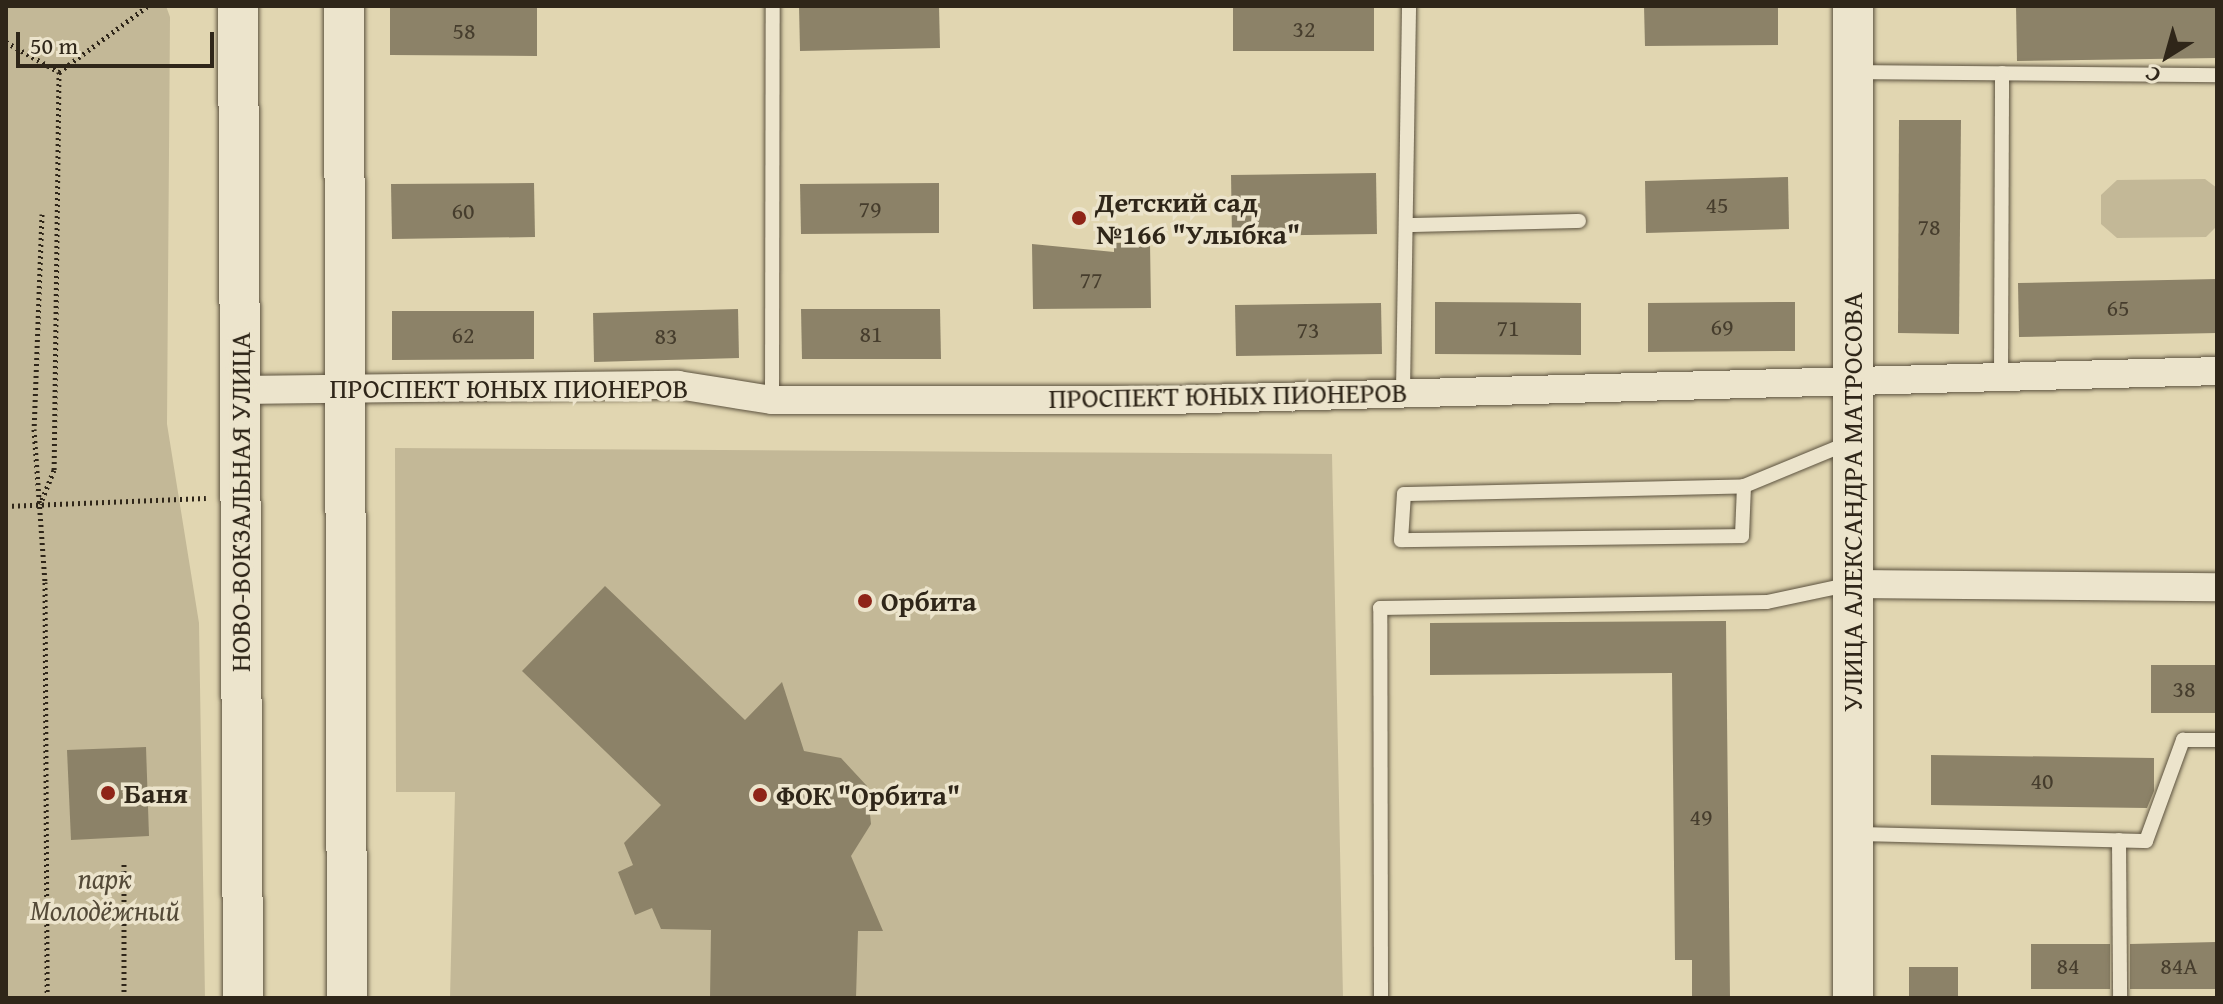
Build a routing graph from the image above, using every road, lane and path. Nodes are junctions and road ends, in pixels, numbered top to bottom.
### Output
1 (148, 6) edge
2 (238, 6) edge
3 (344, 6) edge
4 (773, 6) edge
5 (1409, 6) edge
6 (1853, 6) edge
7 (6, 42) edge
8 (59, 72) junction
9 (1853, 72) junction
10 (2002, 73) junction
11 (2217, 75) edge
12 (42, 214) dead end
13 (1579, 221) dead end
14 (1410, 225) junction
15 (2217, 371) edge
16 (2001, 376) junction
17 (1851, 379) junction
18 (344, 387) junction
19 (239, 390) junction
20 (1403, 391) junction
21 (772, 400) junction
22 (1851, 442) junction
23 (1744, 486) junction
24 (206, 498) dead end
25 (39, 505) junction
26 (6, 506) edge
27 (1852, 584) junction
28 (2217, 587) edge
29 (2217, 740) edge
30 (1853, 834) junction
31 (2119, 840) junction
32 (124, 864) dead end
33 (47, 998) edge
34 (124, 998) edge
35 (243, 998) edge
36 (347, 998) edge
37 (1381, 998) edge
38 (1853, 998) edge
39 (2120, 998) edge

1 - 8 path
2 - 19 main road, НОВО-ВОКЗАЛЬНАЯ УЛИЦА
3 - 18 main road
4 - 21 lane
5 - 14 lane
6 - 9 main road, УЛИЦА АЛЕКСАНДРА МАТРОСОВА
7 - 8 path
8 - 25 path
9 - 10 lane
9 - 17 main road, УЛИЦА АЛЕКСАНДРА МАТРОСОВА
10 - 11 lane
10 - 16 lane
12 - 25 path
13 - 14 lane
14 - 20 lane
15 - 16 street, ПРОСПЕКТ ЮНЫХ ПИОНЕРОВ
16 - 17 street, ПРОСПЕКТ ЮНЫХ ПИОНЕРОВ
17 - 20 street, ПРОСПЕКТ ЮНЫХ ПИОНЕРОВ
17 - 22 main road, УЛИЦА АЛЕКСАНДРА МАТРОСОВА
18 - 19 street, ПРОСПЕКТ ЮНЫХ ПИОНЕРОВ
18 - 21 street, ПРОСПЕКТ ЮНЫХ ПИОНЕРОВ
18 - 36 main road
19 - 35 main road, НОВО-ВОКЗАЛЬНАЯ УЛИЦА
20 - 21 street, ПРОСПЕКТ ЮНЫХ ПИОНЕРОВ
22 - 23 lane
22 - 27 main road, УЛИЦА АЛЕКСАНДРА МАТРОСОВА
23 - 23 lane
24 - 25 path
25 - 26 path
25 - 33 path
27 - 28 street
27 - 30 main road, УЛИЦА АЛЕКСАНДРА МАТРОСОВА
27 - 37 lane
29 - 31 lane
30 - 31 lane
30 - 38 main road, УЛИЦА АЛЕКСАНДРА МАТРОСОВА
31 - 39 lane
32 - 34 path

